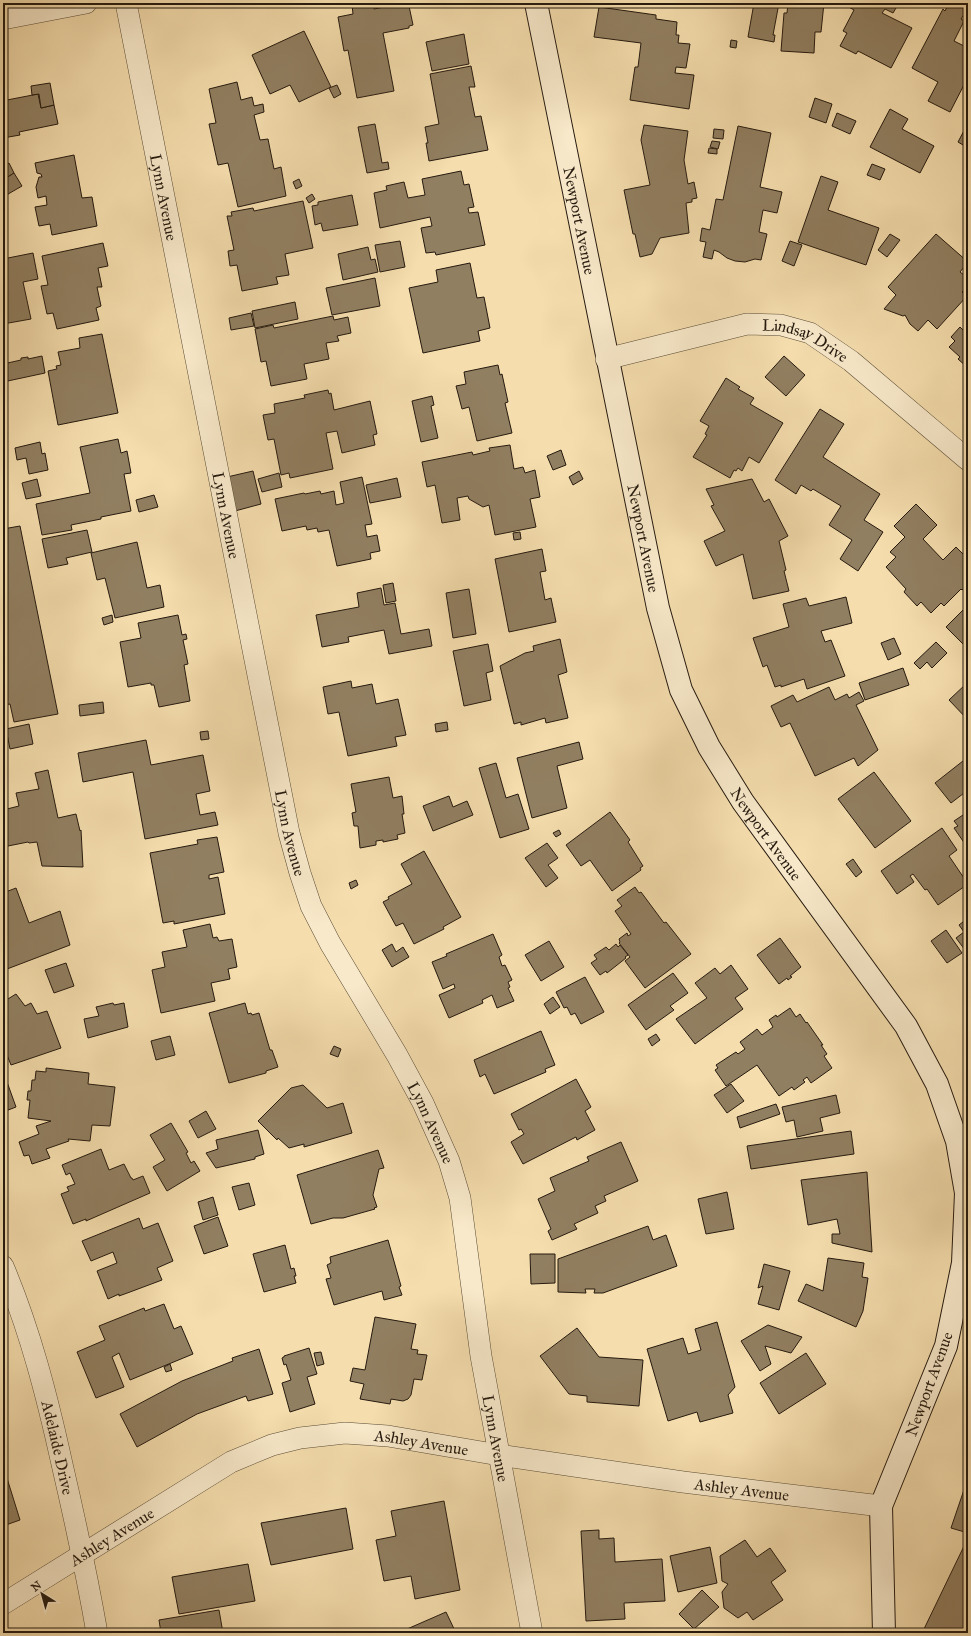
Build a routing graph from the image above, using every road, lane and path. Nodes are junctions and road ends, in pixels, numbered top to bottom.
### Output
1 (86, 3) edge
2 (126, 3) edge
3 (536, 3) edge
4 (3, 20) edge
5 (606, 358) junction
6 (968, 460) edge
7 (3, 1266) edge
8 (499, 1455) junction
9 (881, 1506) junction
10 (83, 1555) junction
11 (3, 1604) edge
12 (97, 1633) edge
13 (532, 1633) edge
14 (884, 1633) edge

1 - 4 street
2 - 8 street, Lynn Avenue
3 - 5 street, Newport Avenue
5 - 6 street, Lindsay Drive
5 - 9 street, Newport Avenue
7 - 10 street, Adelaide Drive
8 - 9 street, Ashley Avenue
8 - 10 street, Ashley Avenue
8 - 13 street, Lynn Avenue
9 - 14 street, Newport Avenue
10 - 11 street, Ashley Avenue
10 - 12 street, Adelaide Drive

